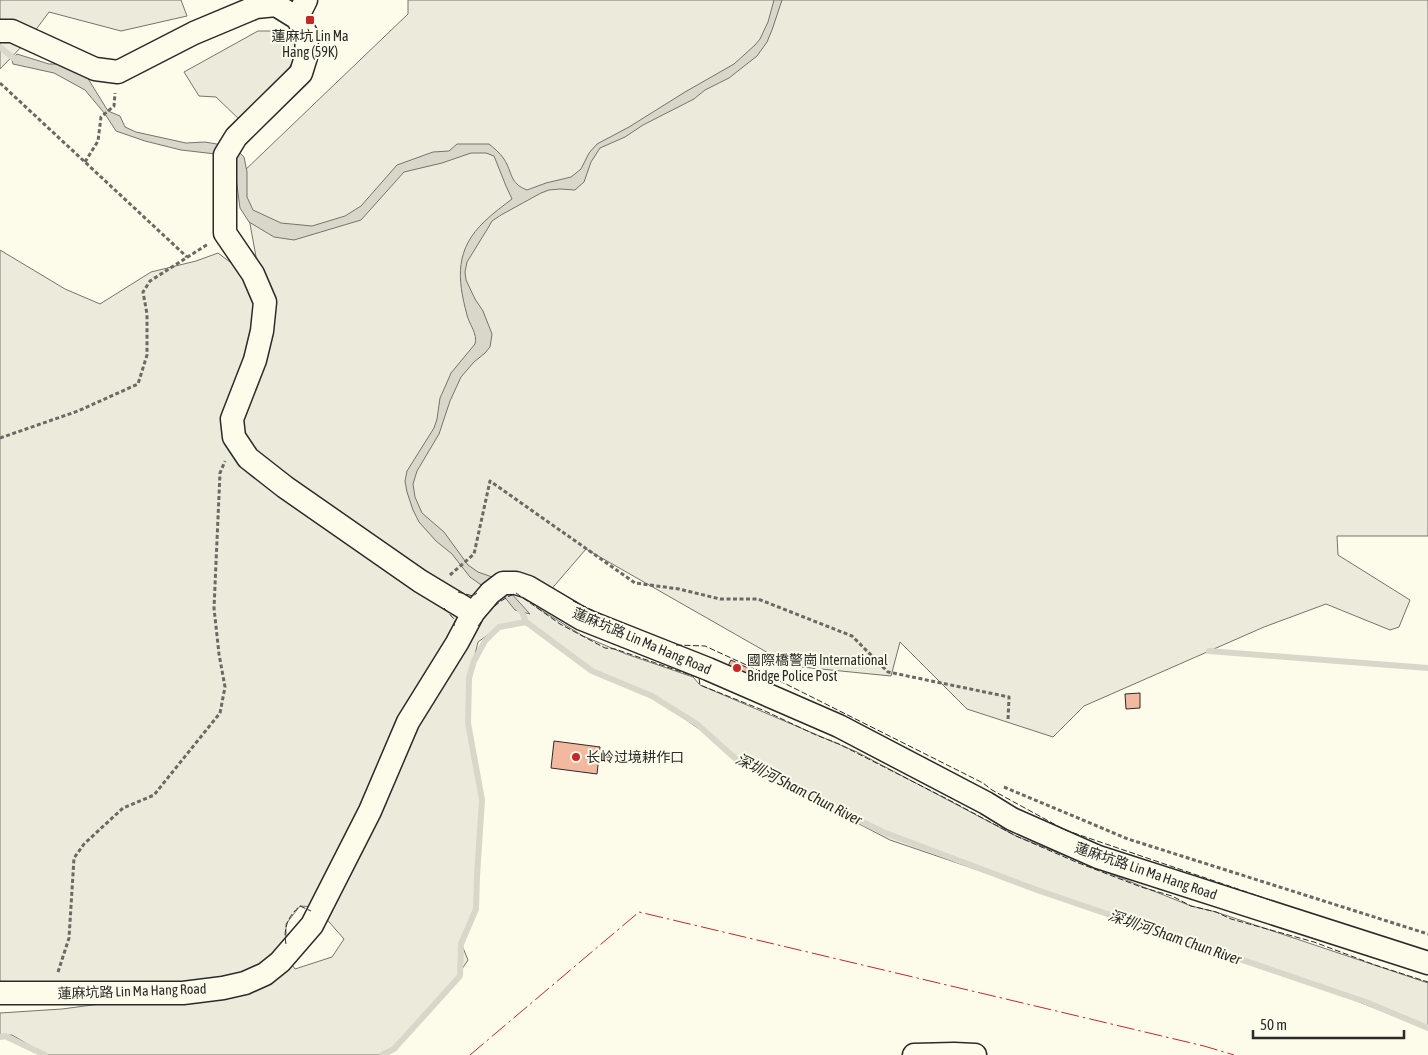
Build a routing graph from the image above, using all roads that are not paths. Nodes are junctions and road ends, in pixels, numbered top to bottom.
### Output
1 (276, 2) edge
2 (302, 9) edge
3 (0, 31) edge
4 (473, 613) junction
5 (1428, 963) edge
6 (0, 993) edge
7 (914, 1055) edge
8 (975, 1055) edge

1 - 2 street
1 - 3 street
2 - 4 street
4 - 5 street, 蓮麻坑路 Lin Ma Hang Road
4 - 6 street, 蓮麻坑路 Lin Ma Hang Road
7 - 8 street

